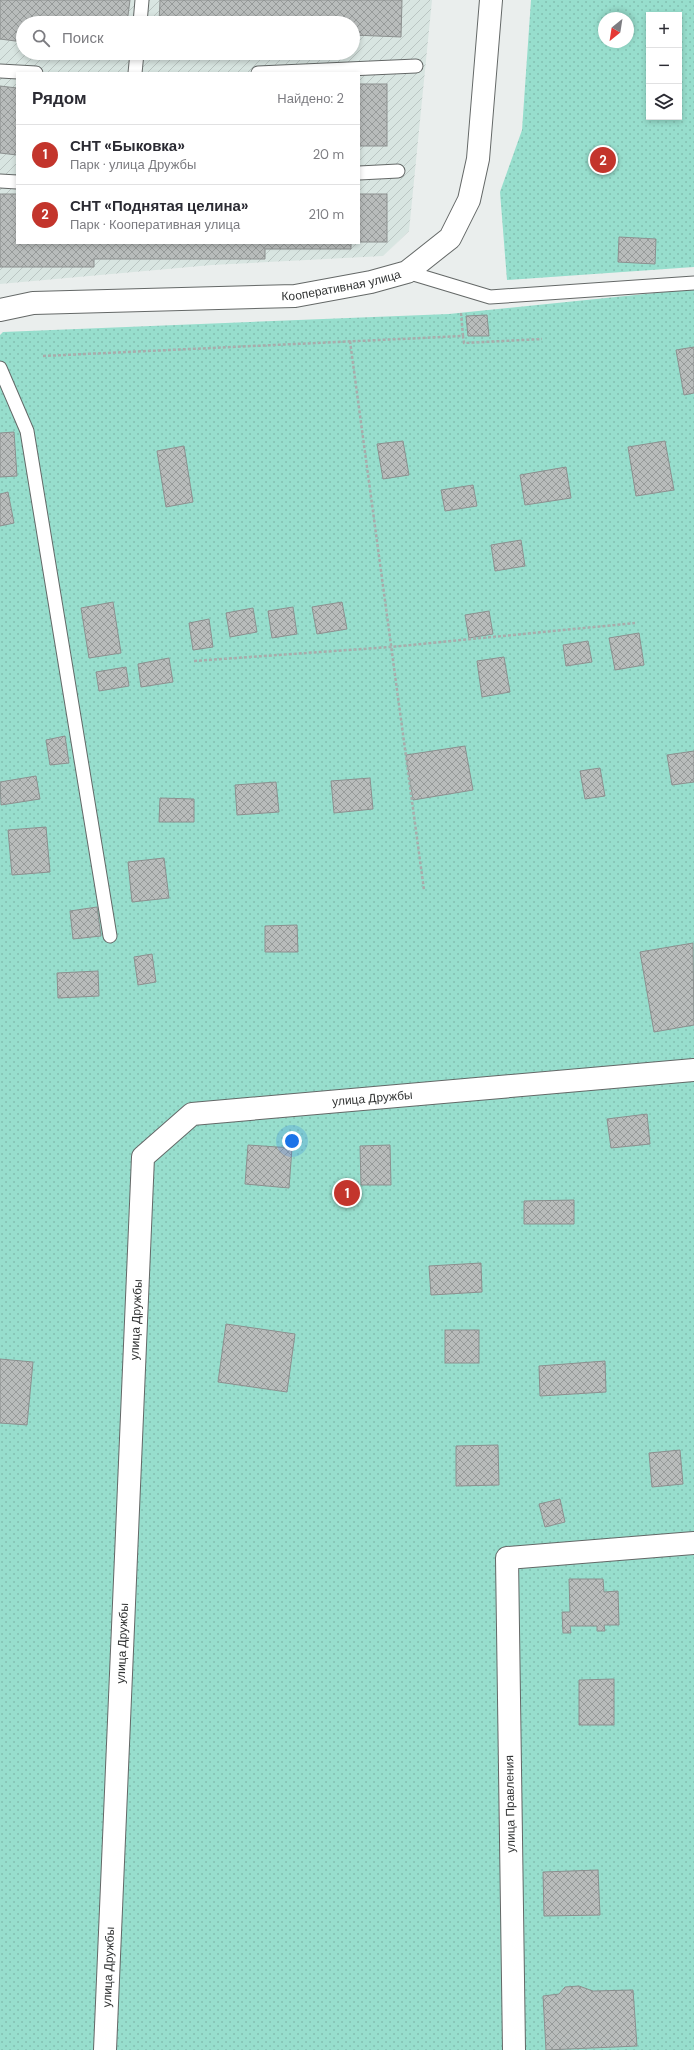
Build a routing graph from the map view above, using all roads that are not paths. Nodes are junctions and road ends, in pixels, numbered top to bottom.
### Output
1 (142, 0) edge
2 (491, 0) edge
3 (141, 16) edge
4 (136, 60) edge
5 (416, 66) dead end
6 (0, 71) edge
7 (18, 72) edge
8 (135, 72) edge
9 (281, 72) edge
10 (398, 171) dead end
11 (360, 173) edge
12 (0, 181) edge
13 (16, 182) edge
14 (407, 272) junction
15 (694, 283) edge
16 (0, 310) edge
17 (0, 368) edge
18 (110, 936) dead end
19 (694, 1070) edge
20 (694, 1543) edge
21 (105, 2050) edge
22 (514, 2050) edge

1 - 3 lane
2 - 14 street, Кооперативная улица
4 - 8 lane
5 - 9 lane
6 - 7 lane
10 - 11 lane
12 - 13 lane
14 - 15 lane
14 - 16 street, Кооперативная улица
17 - 18 lane
19 - 21 street, улица Дружбы
20 - 22 street, улица Правления

